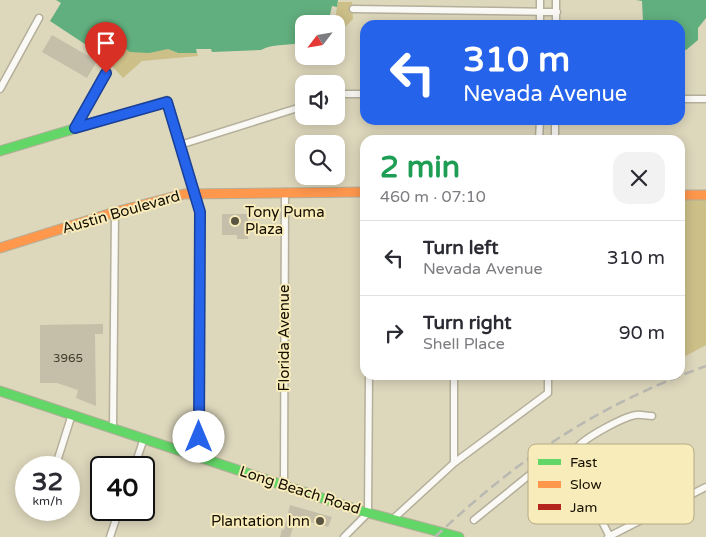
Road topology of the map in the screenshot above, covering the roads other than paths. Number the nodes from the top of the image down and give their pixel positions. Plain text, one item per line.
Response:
1 (540, 0) edge
2 (556, 0) edge
3 (353, 10) dead end
4 (557, 12) junction
5 (540, 13) junction
6 (39, 18) dead end
7 (540, 20) edge
8 (556, 20) edge
9 (106, 73) dead end
10 (0, 89) edge
11 (345, 94) edge
12 (360, 94) edge
13 (685, 99) edge
14 (706, 99) edge
15 (295, 109) edge
16 (75, 128) junction
17 (180, 145) junction
18 (0, 151) edge
19 (284, 192) junction
20 (360, 192) edge
21 (194, 193) junction
22 (685, 194) edge
23 (706, 195) edge
24 (115, 212) junction
25 (0, 248) edge
26 (369, 380) edge
27 (454, 380) edge
28 (548, 380) edge
29 (1, 393) edge
30 (72, 414) junction
31 (652, 416) dead end
32 (113, 428) junction
33 (144, 438) junction
34 (582, 444) edge
35 (59, 456) edge
36 (138, 456) edge
37 (199, 456) junction
38 (454, 464) junction
39 (528, 475) edge
40 (284, 485) junction
41 (706, 487) edge
42 (694, 493) edge
43 (368, 513) junction
44 (393, 519) junction
45 (474, 520) dead end
46 (115, 521) edge
47 (602, 524) edge
48 (634, 524) edge
49 (110, 537) edge
50 (344, 537) edge
51 (459, 537) edge
52 (609, 537) edge

1 - 5 street
2 - 4 street
3 - 5 street
4 - 5 street
4 - 8 street
5 - 7 street
6 - 10 street
9 - 16 street
11 - 12 street
13 - 14 street
15 - 17 street
16 - 17 main road
16 - 18 main road
17 - 21 main road
19 - 20 main road, Austin Boulevard
19 - 21 main road, Austin Boulevard
19 - 40 street, Florida Avenue
21 - 24 main road, Austin Boulevard
21 - 37 main road
22 - 23 main road
24 - 25 main road, Austin Boulevard
24 - 32 street
26 - 43 street
27 - 38 street
28 - 38 street
29 - 30 main road, Long Beach Road
30 - 32 main road, Long Beach Road
30 - 35 street
31 - 34 street
32 - 33 main road, Long Beach Road
33 - 36 street
33 - 37 main road, Long Beach Road
37 - 40 main road, Long Beach Road
38 - 44 street
39 - 45 street
40 - 43 main road, Long Beach Road
41 - 42 street
43 - 44 main road, Long Beach Road
43 - 50 street
44 - 51 main road, Long Beach Road
46 - 49 street
47 - 52 street
48 - 52 street

